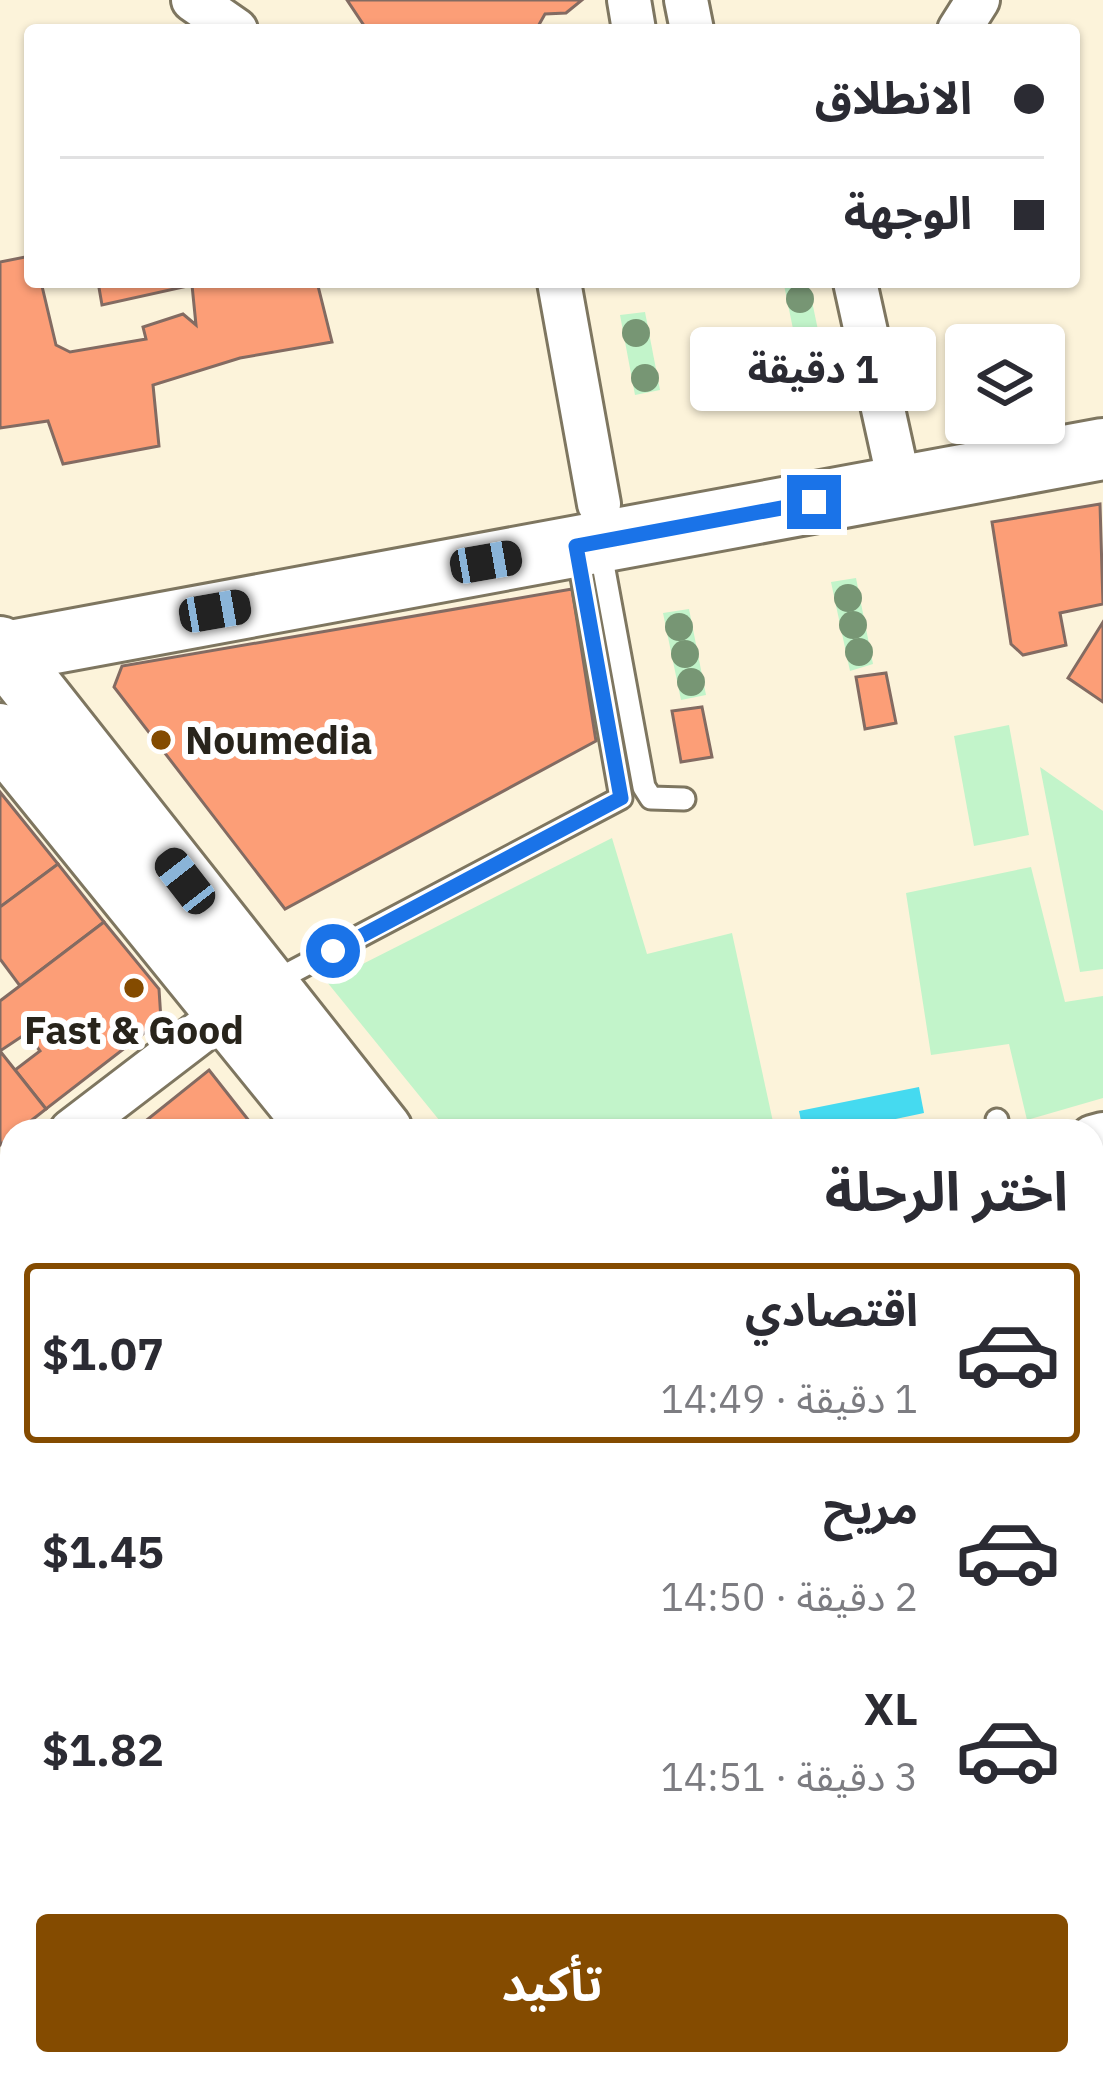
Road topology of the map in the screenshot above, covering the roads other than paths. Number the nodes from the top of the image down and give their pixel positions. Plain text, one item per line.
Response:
1 (193, 0) edge
2 (227, 24) edge
3 (560, 288) edge
4 (856, 288) edge
5 (1103, 410) edge
6 (1065, 417) edge
7 (970, 444) edge
8 (1103, 449) edge
9 (896, 468) junction
10 (591, 530) junction
11 (1, 642) edge
12 (0, 734) edge
13 (684, 799) dead end
14 (246, 998) junction
15 (87, 1119) edge
16 (315, 1119) edge
17 (370, 1119) edge

1 - 2 street
3 - 10 street
4 - 9 street
5 - 6 main road
7 - 9 main road
8 - 9 main road
9 - 10 main road
10 - 11 main road
10 - 13 lane
10 - 14 lane
11 - 14 main road
12 - 14 main road
14 - 15 street
14 - 16 main road
14 - 17 main road

